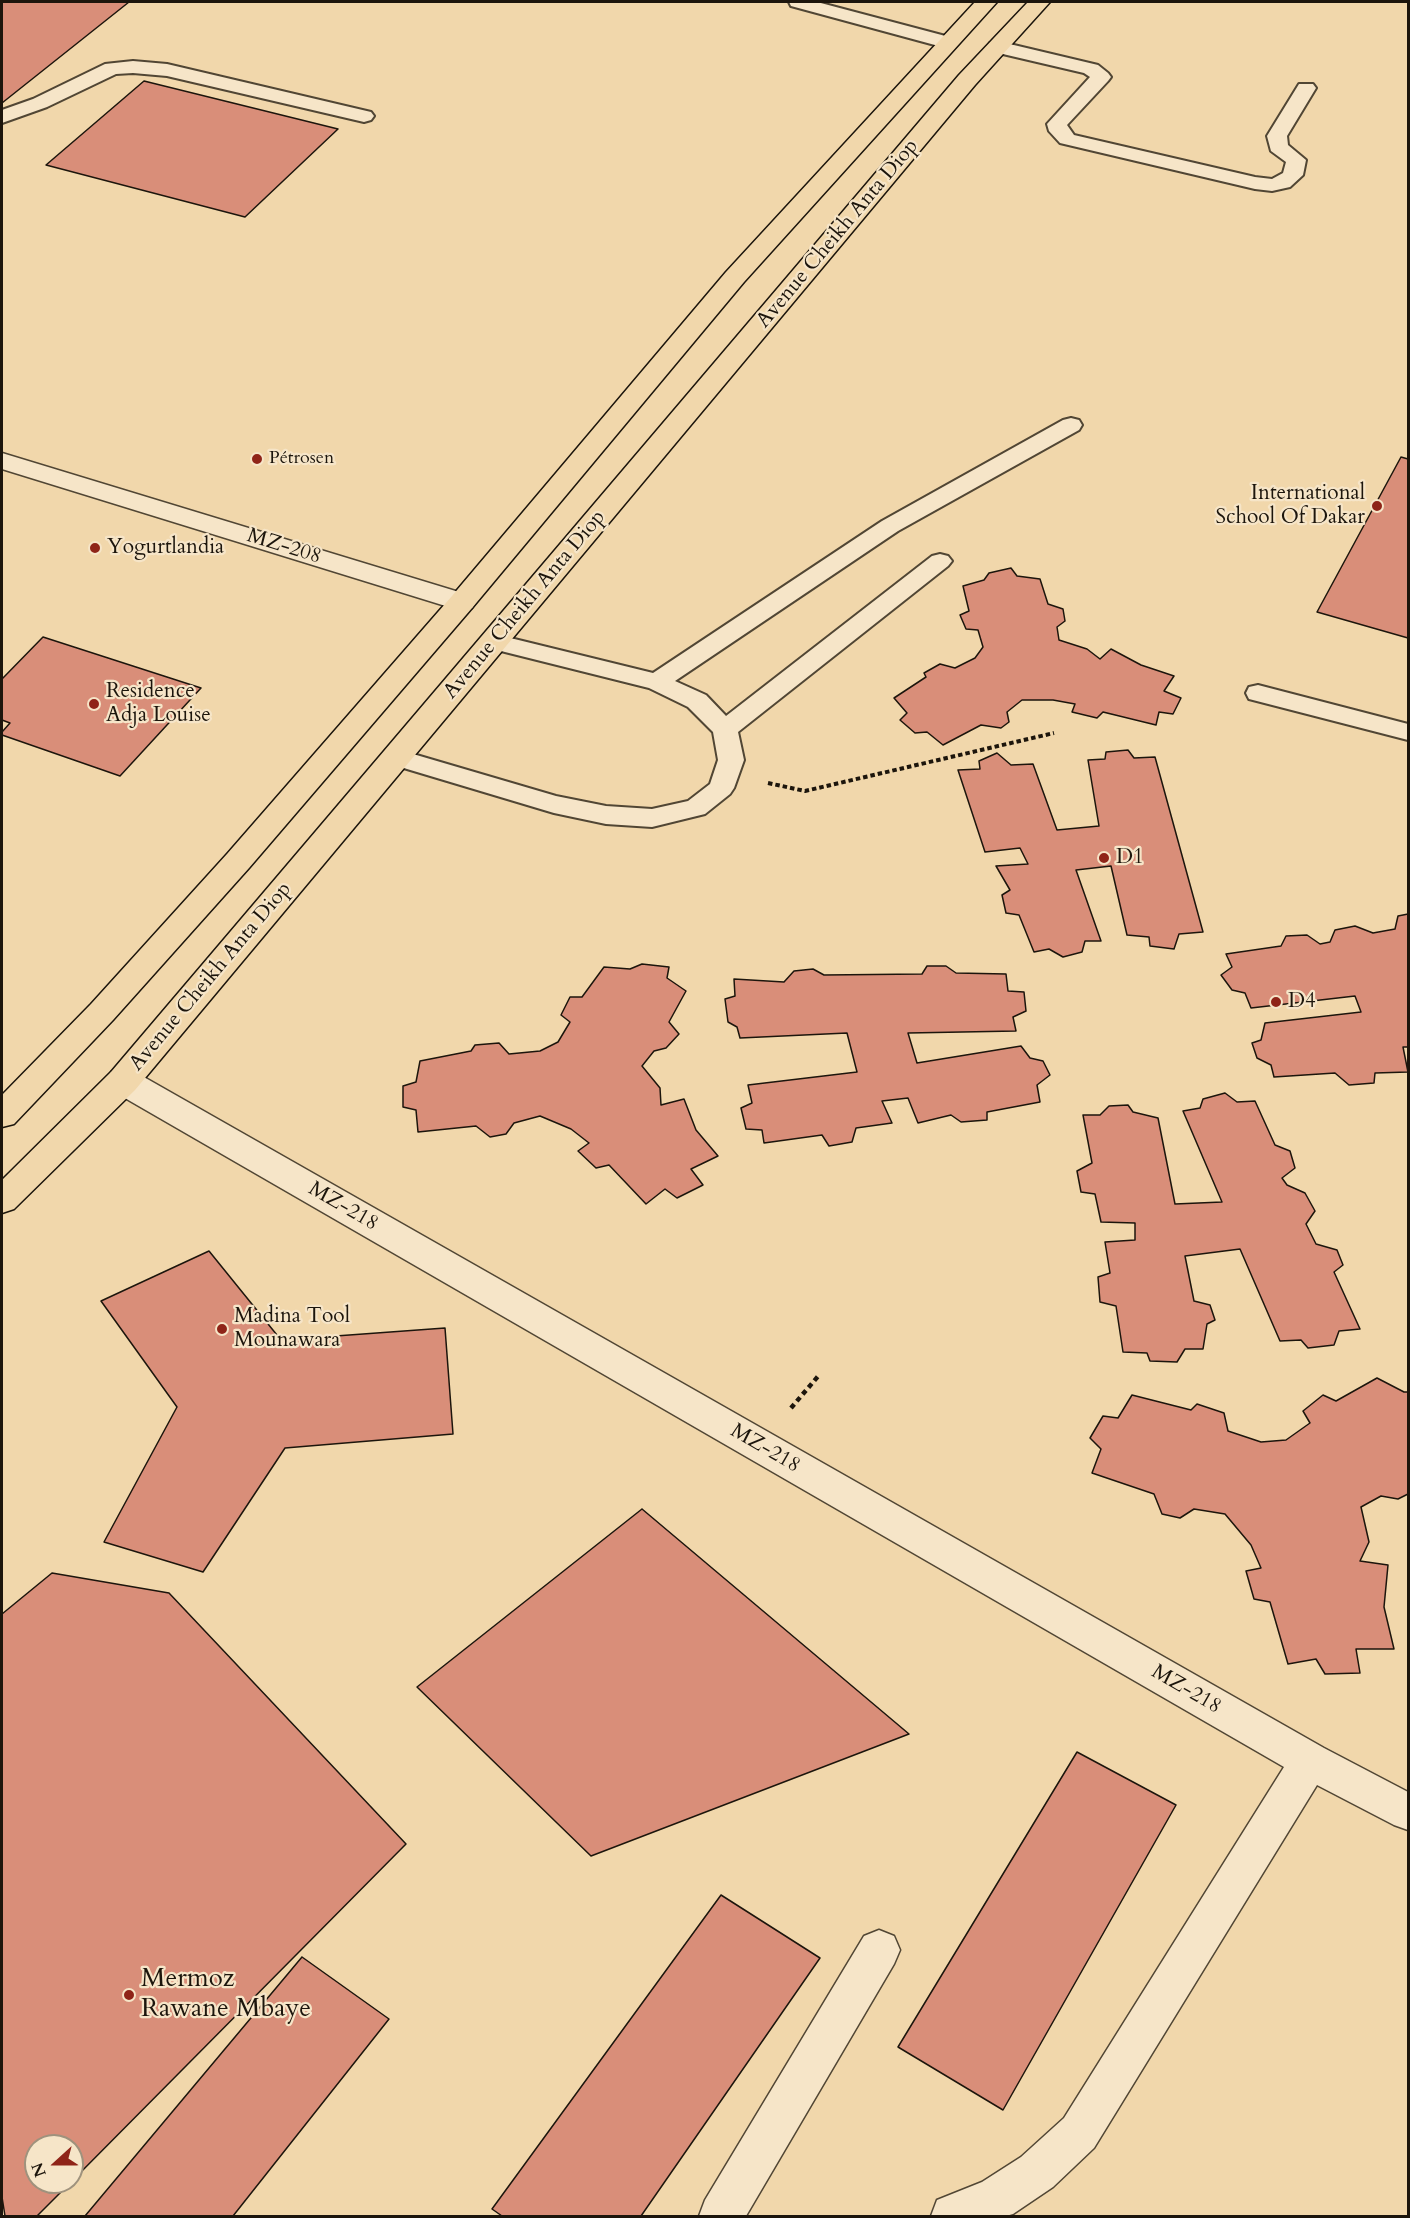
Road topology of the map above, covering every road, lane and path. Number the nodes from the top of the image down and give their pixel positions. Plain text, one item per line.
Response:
1 (798, 2) edge
2 (986, 2) edge
3 (1039, 2) edge
4 (946, 42) junction
5 (997, 48) junction
6 (1306, 88) dead end
7 (364, 116) dead end
8 (2, 117) edge
9 (1071, 425) dead end
10 (2, 461) edge
11 (940, 561) dead end
12 (462, 602) junction
13 (494, 642) junction
14 (657, 682) junction
15 (1258, 693) dead end
16 (724, 730) junction
17 (1408, 732) edge
18 (1054, 733) dead end
19 (396, 757) junction
20 (727, 774) junction
21 (123, 1081) junction
22 (2, 1115) edge
23 (2, 1200) edge
24 (1310, 1761) junction
25 (1408, 1812) edge
26 (879, 1950) dead end
27 (721, 2217) edge
28 (954, 2217) edge

1 - 4 lane
2 - 4 main road, Avenue Cheikh Anta Diop
3 - 5 main road, Avenue Cheikh Anta Diop
4 - 12 main road, Avenue Cheikh Anta Diop
5 - 6 lane
5 - 13 main road, Avenue Cheikh Anta Diop
7 - 8 lane
9 - 14 lane
10 - 12 street, MZ-208
11 - 16 lane
12 - 22 main road, Avenue Cheikh Anta Diop
13 - 14 lane
13 - 19 main road, Avenue Cheikh Anta Diop
14 - 16 lane
15 - 17 lane
16 - 20 lane
18 - 20 path
19 - 20 lane
19 - 21 main road, Avenue Cheikh Anta Diop
21 - 23 main road, Avenue Cheikh Anta Diop
21 - 24 street, MZ-218
24 - 25 street, MZ-218
24 - 28 street
26 - 27 street

